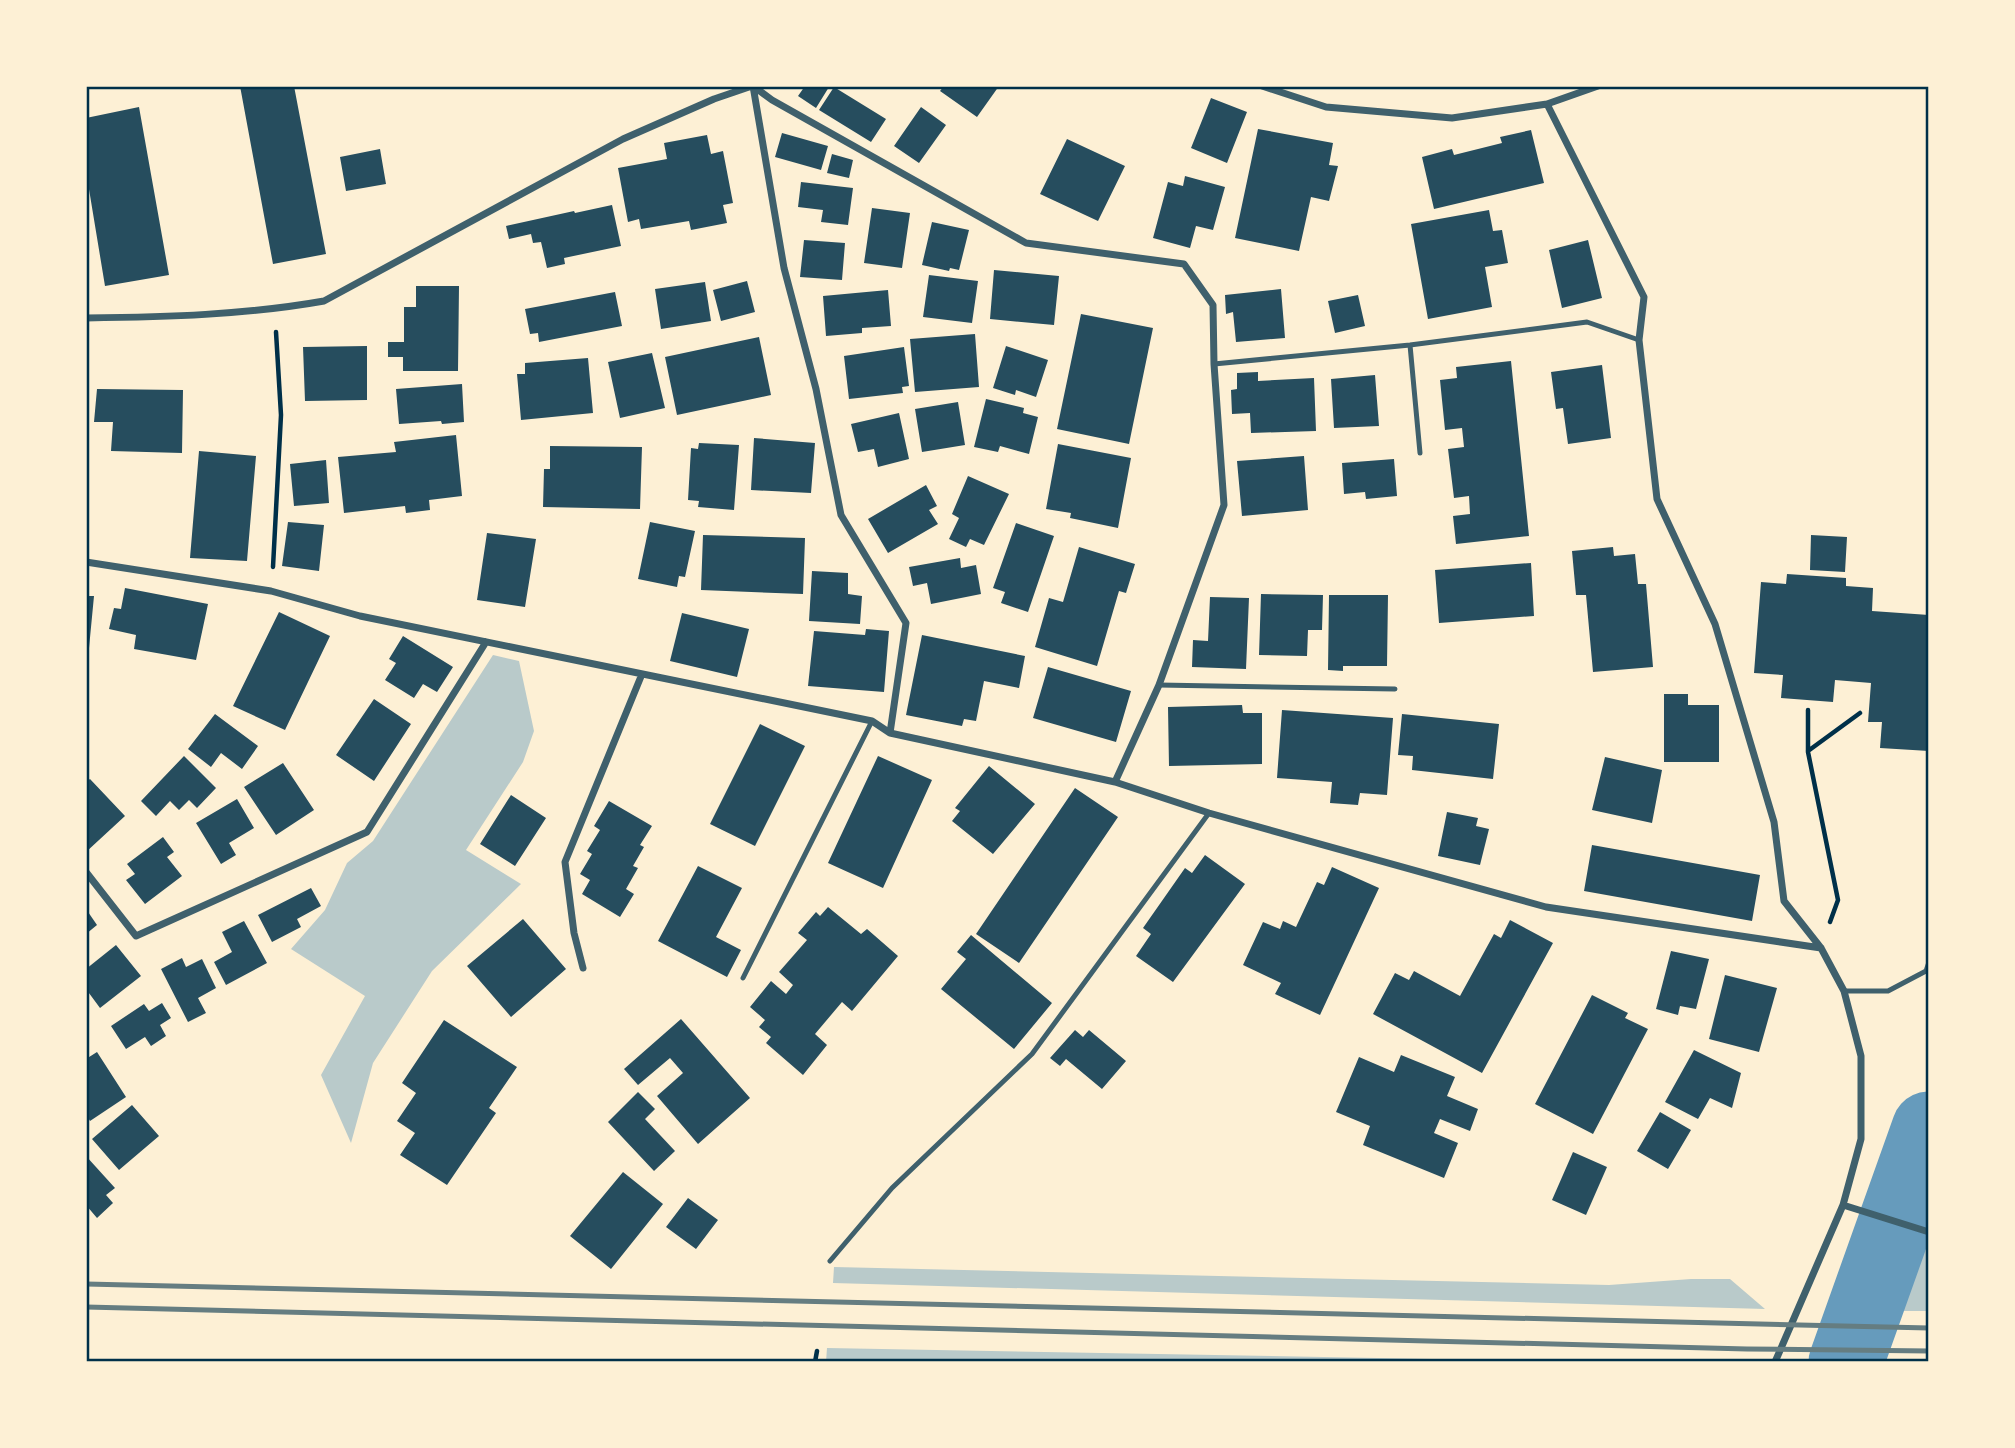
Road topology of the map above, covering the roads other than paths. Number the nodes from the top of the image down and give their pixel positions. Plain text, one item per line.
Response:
1 (753, 86) edge
2 (1262, 86) edge
3 (1598, 86) edge
4 (1547, 104) junction
5 (86, 318) edge
6 (1639, 340) junction
7 (1410, 345) junction
8 (1214, 363) junction
9 (1420, 453) dead end
10 (86, 562) edge
11 (486, 642) junction
12 (642, 674) junction
13 (1159, 685) junction
14 (1395, 689) dead end
15 (872, 721) junction
16 (890, 733) junction
17 (1115, 782) junction
18 (1209, 813) junction
19 (86, 872) edge
20 (1821, 948) junction
21 (1929, 962) edge
22 (583, 968) dead end
23 (743, 978) dead end
24 (1844, 991) junction
25 (1843, 1205) junction
26 (1929, 1232) edge
27 (830, 1261) dead end
28 (1775, 1362) edge

1 - 5 street
1 - 8 street
1 - 16 street
2 - 4 street
3 - 4 street
4 - 6 street
6 - 7 lane
6 - 20 street
7 - 8 lane
7 - 9 lane
8 - 13 street
10 - 11 street
11 - 12 street
11 - 19 street
12 - 15 street
12 - 22 street
13 - 14 lane
13 - 17 street
15 - 16 street
15 - 23 lane
16 - 17 street
17 - 18 street
18 - 20 street
18 - 27 lane
20 - 24 street
21 - 24 lane
24 - 25 street
25 - 26 street
25 - 28 street

